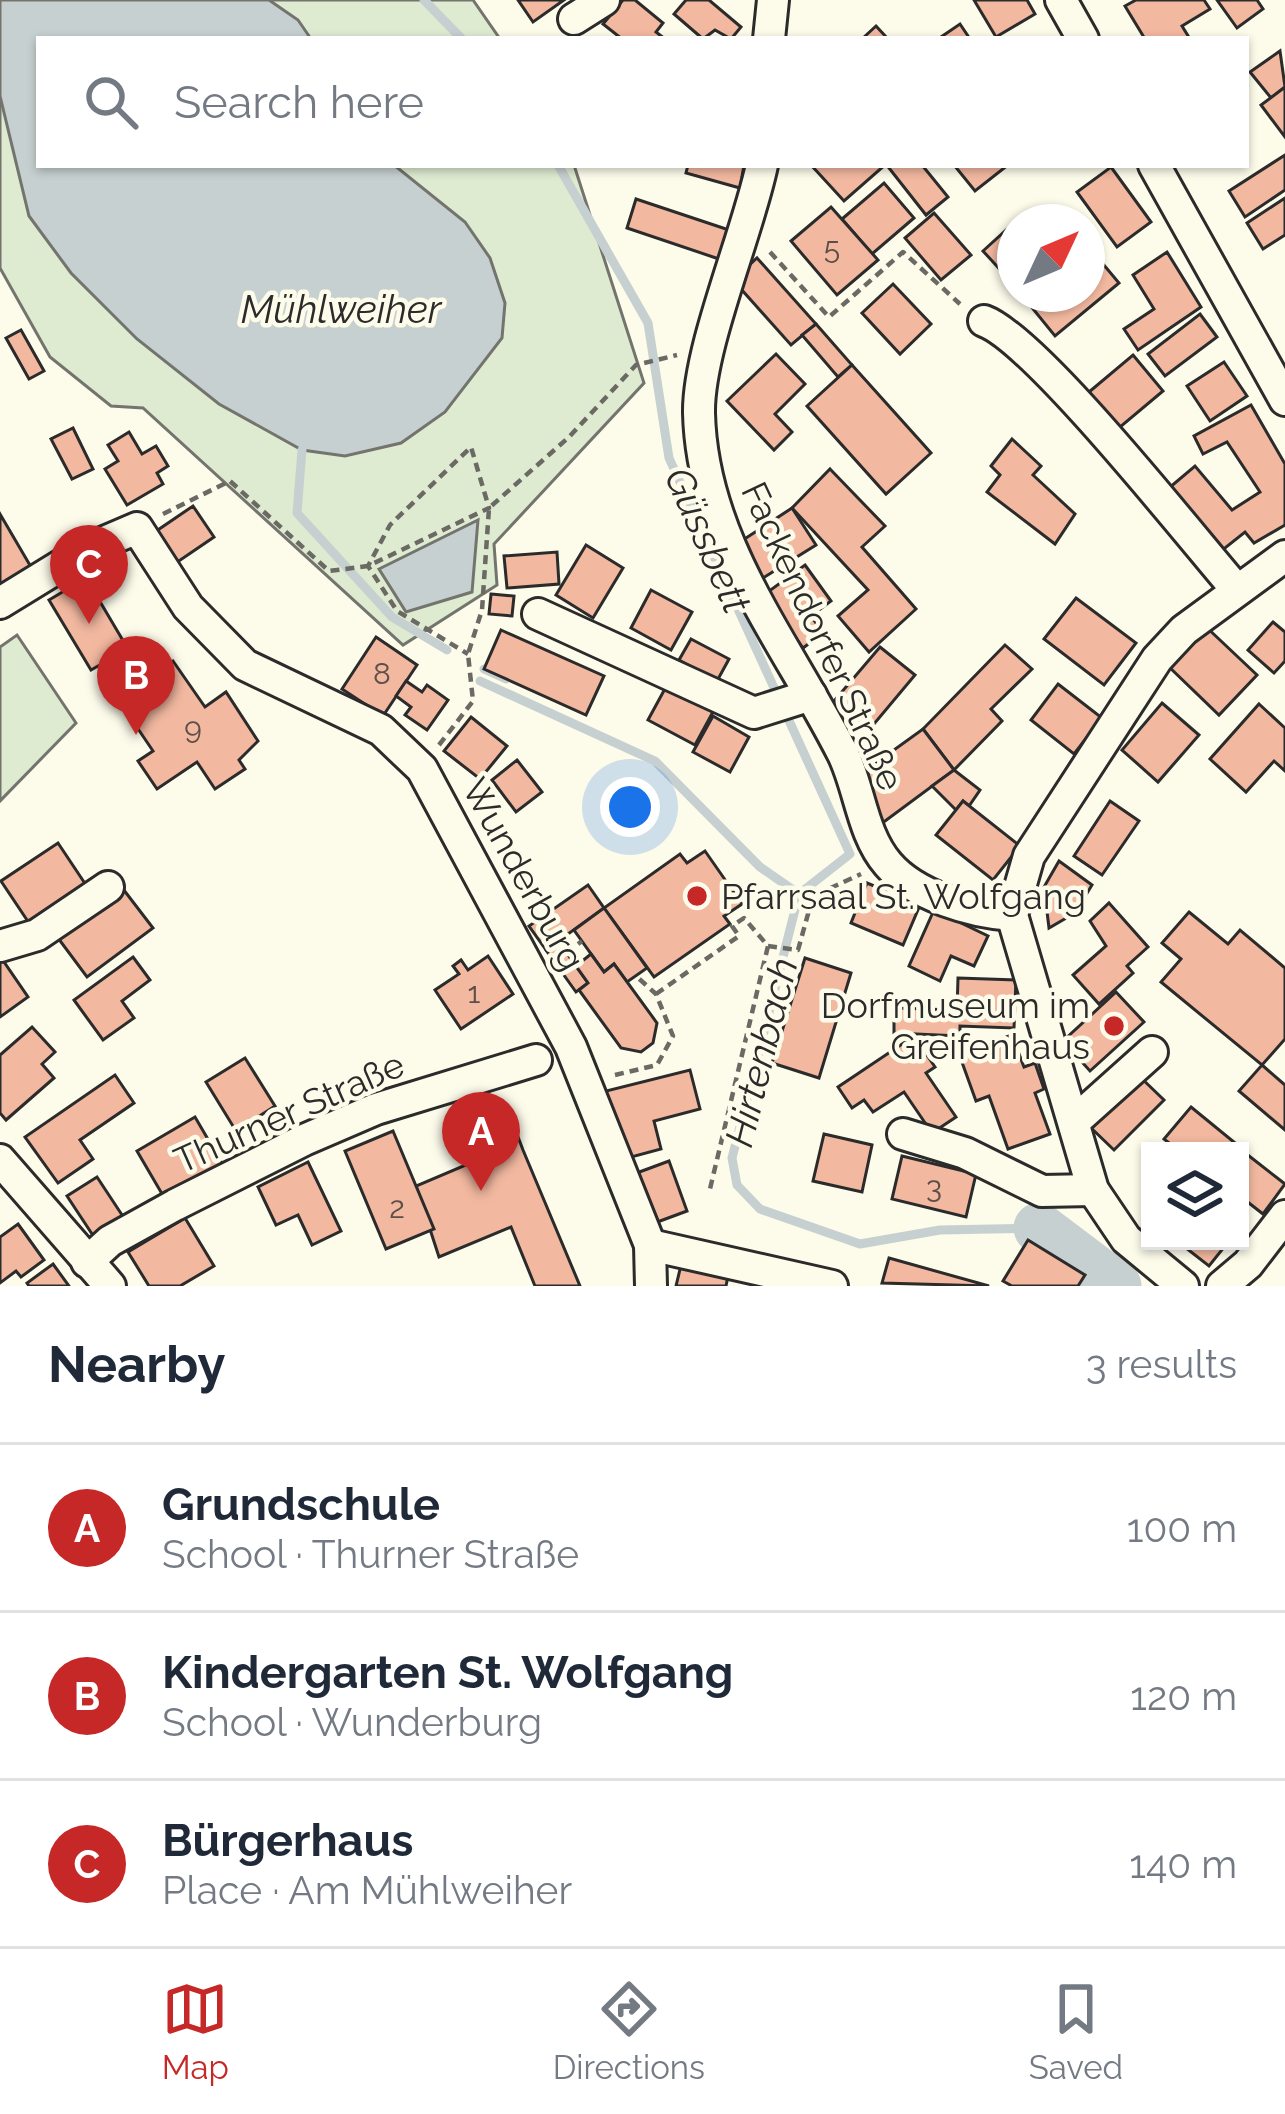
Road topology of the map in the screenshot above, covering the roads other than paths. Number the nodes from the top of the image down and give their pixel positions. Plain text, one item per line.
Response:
1 (604, 0) edge
2 (773, 0) edge
3 (1061, 0) edge
4 (574, 19) dead end
5 (769, 36) edge
6 (1074, 36) edge
7 (761, 168) edge
8 (1156, 168) edge
9 (984, 321) road end
10 (1285, 400) edge
11 (1285, 556) edge
12 (1237, 590) junction
13 (0, 603) edge
14 (538, 614) dead end
15 (811, 695) junction
16 (108, 887) dead end
17 (1012, 915) junction
18 (0, 946) edge
19 (1152, 1052) dead end
20 (536, 1060) dead end
21 (1075, 1121) junction
22 (904, 1134) dead end
23 (0, 1160) edge
24 (1093, 1190) junction
25 (1285, 1216) edge
26 (650, 1245) junction
27 (87, 1262) junction
28 (110, 1286) edge
29 (651, 1286) edge
30 (832, 1286) edge
31 (1183, 1286) edge
32 (1222, 1286) edge

1 - 4 street
2 - 5 street
3 - 6 street
7 - 15 street, Fackendorfer Straße
8 - 10 street
9 - 12 street
11 - 12 street
12 - 17 street
13 - 26 street, Wunderburg
14 - 15 street
15 - 17 street, Fackendorfer Straße
16 - 18 street
17 - 21 street
19 - 21 street
20 - 27 street, Thurner Straße
21 - 24 street
22 - 24 street
23 - 27 street
24 - 31 street
25 - 32 street
26 - 29 street, Wunderburg
26 - 30 street
27 - 28 street

